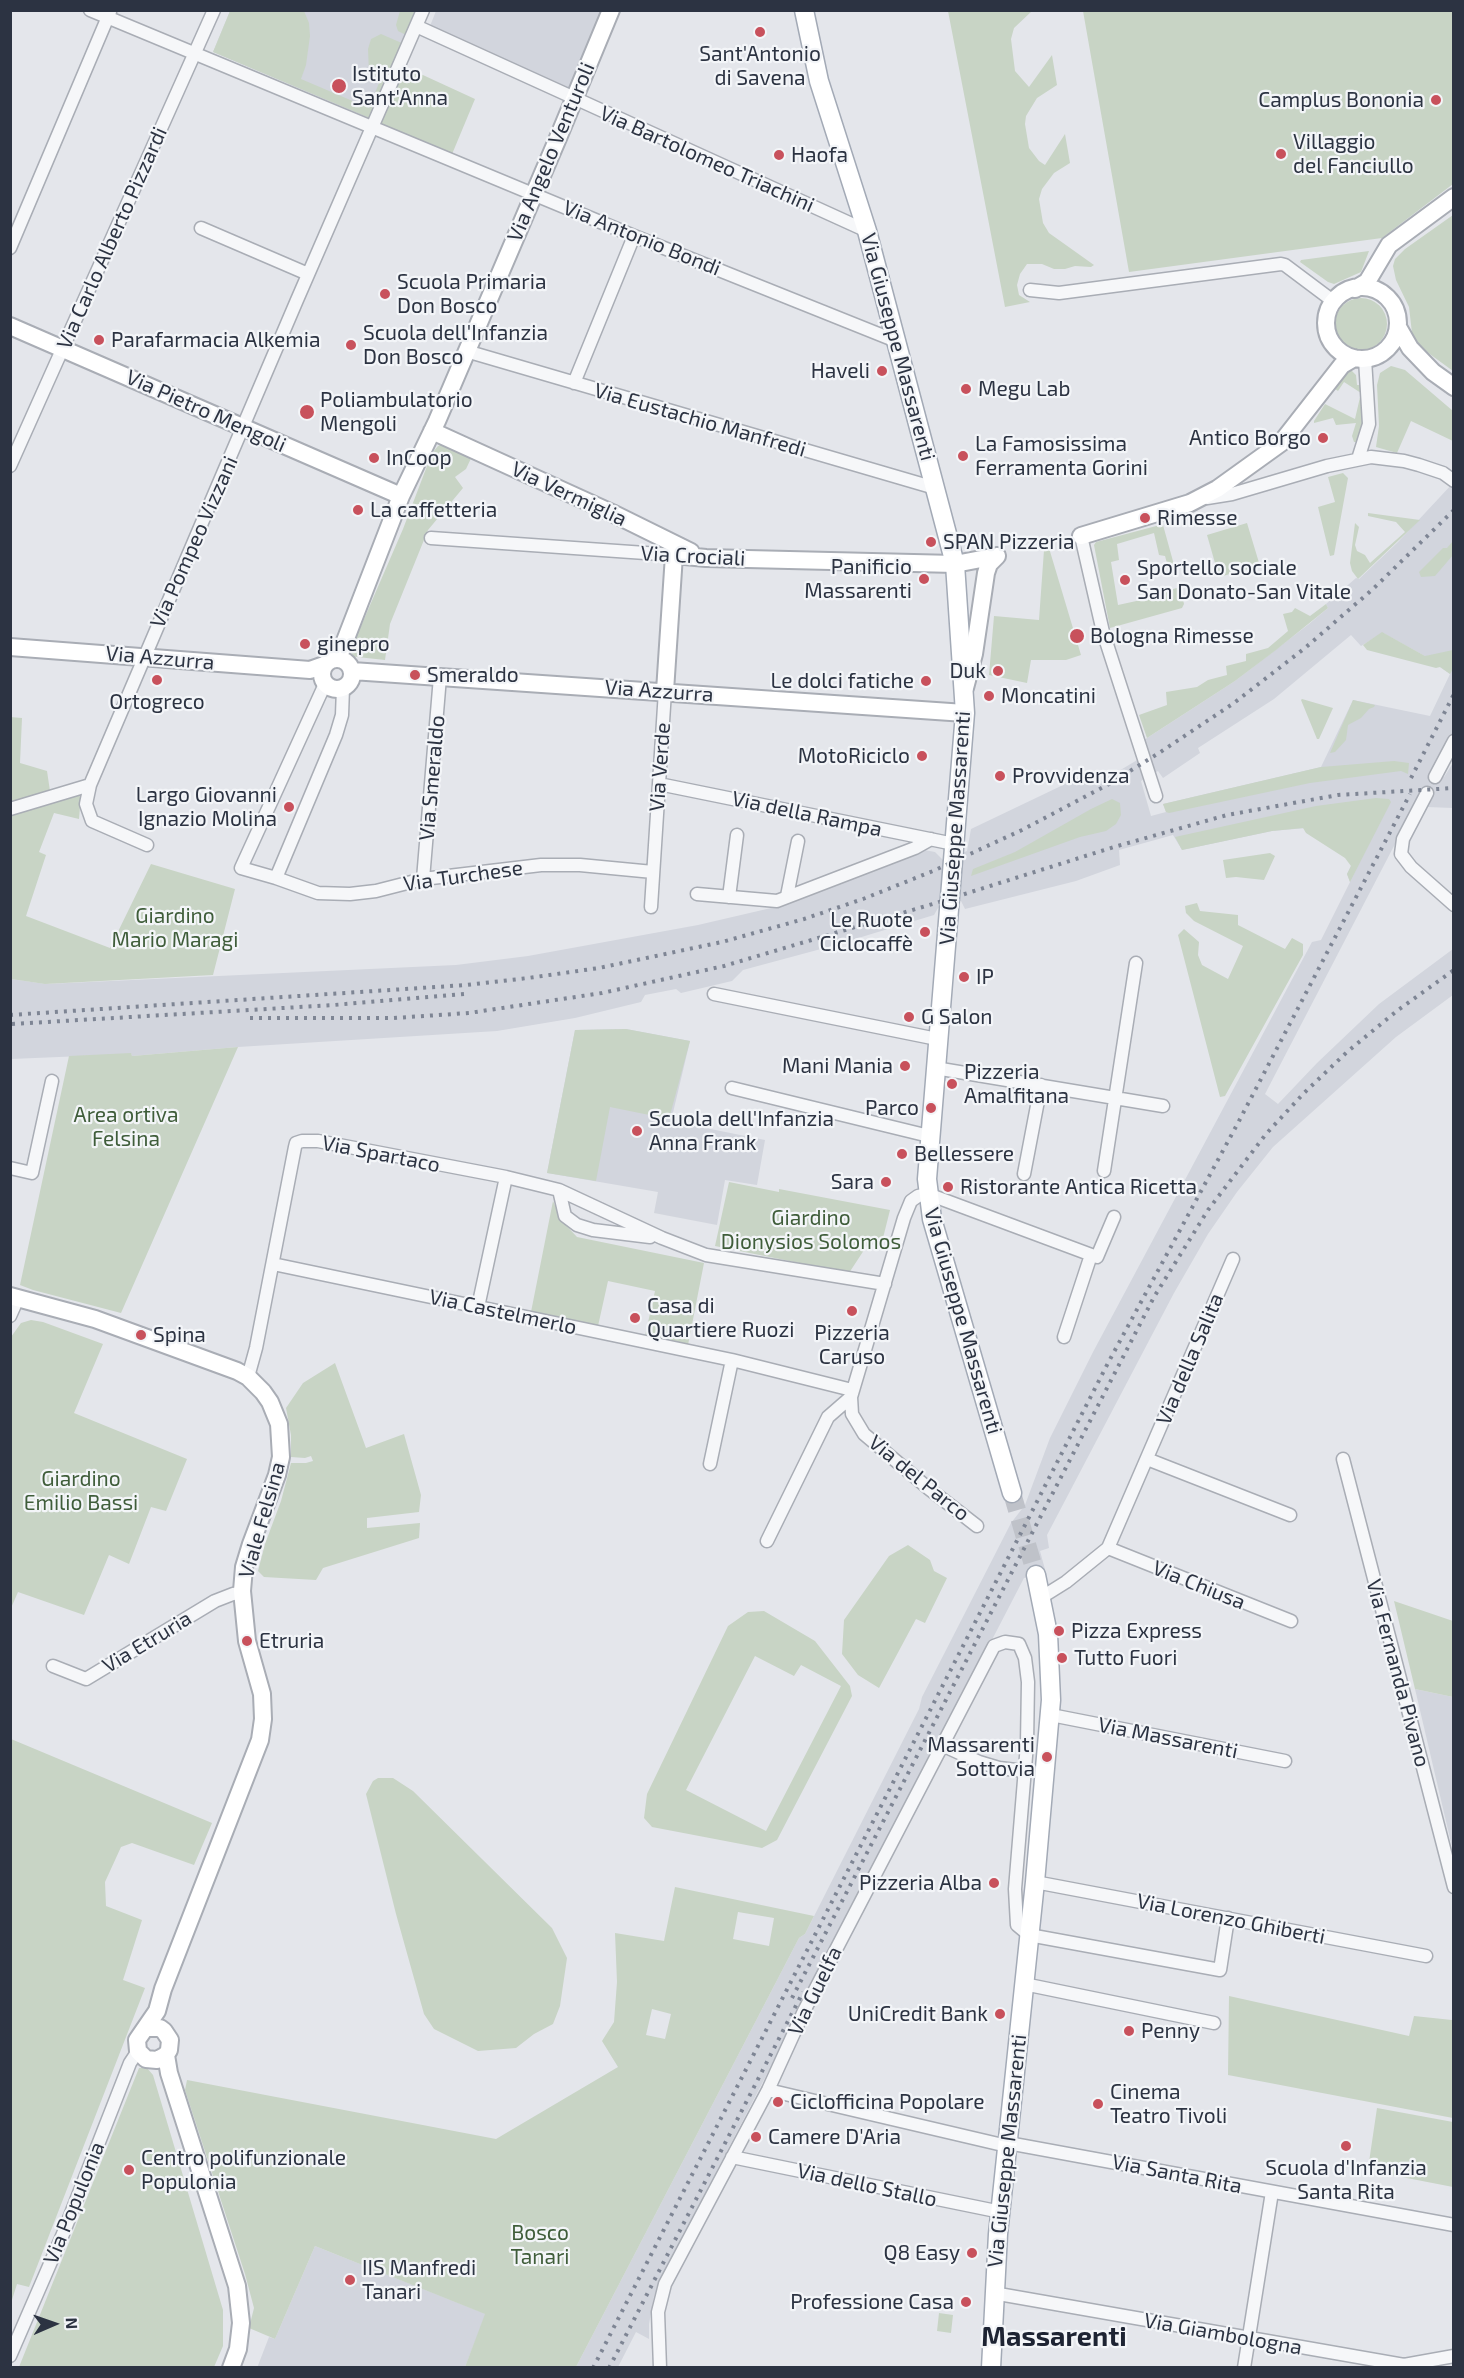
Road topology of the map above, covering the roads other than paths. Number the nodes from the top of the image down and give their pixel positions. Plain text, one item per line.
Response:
1 (90, 10) edge
2 (214, 10) edge
3 (423, 10) edge
4 (611, 10) edge
5 (804, 10) edge
6 (109, 14) edge
7 (416, 26) junction
8 (194, 54) junction
9 (575, 99) junction
10 (371, 127) junction
11 (534, 193) junction
12 (1454, 197) edge
13 (201, 228) dead end
14 (867, 231) junction
15 (634, 236) junction
16 (10, 248) edge
17 (1380, 260) junction
18 (308, 273) junction
19 (1356, 289) junction
20 (1030, 290) dead end
21 (1386, 297) junction
22 (1333, 301) junction
23 (10, 326) edge
24 (1398, 327) junction
25 (896, 341) junction
26 (1334, 345) junction
27 (63, 348) junction
28 (466, 351) junction
29 (1383, 353) junction
30 (1359, 359) junction
31 (1433, 372) junction
32 (574, 383) junction
33 (1454, 387) edge
34 (1322, 389) junction
35 (243, 427) junction
36 (432, 432) junction
37 (1358, 459) junction
38 (1256, 463) junction
39 (10, 466) edge
40 (1454, 481) edge
41 (1266, 484) junction
42 (935, 488) junction
43 (401, 496) junction
44 (1200, 499) junction
45 (1081, 536) joint
46 (431, 538) dead end
47 (674, 555) junction
48 (997, 556) joint
49 (706, 558) junction
50 (955, 564) junction
51 (10, 647) edge
52 (143, 656) junction
53 (352, 671) junction
54 (324, 672) junction
55 (440, 677) junction
56 (344, 688) junction
57 (964, 689) junction
58 (665, 691) junction
59 (965, 713) junction
60 (1454, 741) edge
61 (1435, 777) dead end
62 (659, 784) junction
63 (90, 785) junction
64 (1427, 793) dead end
65 (1156, 796) dead end
66 (10, 809) edge
67 (737, 836) dead end
68 (931, 839) junction
69 (798, 840) dead end
70 (954, 844) junction
71 (147, 846) dead end
72 (653, 872) junction
73 (276, 878) junction
74 (423, 879) junction
75 (697, 894) dead end
76 (787, 896) junction
77 (729, 897) junction
78 (1454, 905) edge
79 (651, 907) dead end
80 (1136, 963) dead end
81 (714, 994) dead end
82 (938, 1039) junction
83 (936, 1068) junction
84 (52, 1081) dead end
85 (1041, 1085) junction
86 (732, 1088) dead end
87 (1115, 1098) junction
88 (1162, 1106) dead end
89 (929, 1136) junction
90 (10, 1168) edge
91 (1104, 1171) dead end
92 (1024, 1174) dead end
93 (506, 1177) junction
94 (559, 1191) junction
95 (928, 1194) junction
96 (1114, 1217) dead end
97 (662, 1238) junction
98 (1092, 1255) junction
99 (1233, 1259) dead end
100 (273, 1264) junction
101 (885, 1284) junction
102 (13, 1297) edge
103 (478, 1307) junction
104 (10, 1316) edge
105 (1064, 1337) dead end
106 (732, 1360) junction
107 (248, 1377) junction
108 (851, 1393) junction
109 (1147, 1459) junction
110 (1343, 1459) dead end
111 (710, 1464) dead end
112 (1012, 1493) tunnel mouth
113 (1290, 1515) dead end
114 (977, 1526) dead end
115 (768, 1540) dead end
116 (1108, 1548) junction
117 (1036, 1575) tunnel mouth
118 (242, 1593) junction
119 (1042, 1597) junction
120 (1291, 1621) dead end
121 (53, 1666) dead end
122 (1050, 1715) junction
123 (942, 1745) junction
124 (1285, 1761) dead end
125 (1025, 1771) junction
126 (1035, 1882) junction
127 (1454, 1887) edge
128 (1228, 1918) junction
129 (1029, 1935) junction
130 (1426, 1956) dead end
131 (1024, 1984) junction
132 (155, 2022) junction
133 (1214, 2023) dead end
134 (138, 2051) junction
135 (164, 2062) junction
136 (768, 2090) junction
137 (1007, 2144) junction
138 (732, 2157) junction
139 (1272, 2192) junction
140 (1001, 2212) junction
141 (1454, 2225) edge
142 (993, 2293) junction
143 (1249, 2338) junction
144 (10, 2356) edge
145 (1454, 2356) edge
146 (1405, 2366) edge
147 (231, 2367) edge
148 (660, 2367) edge
149 (990, 2367) edge
150 (1244, 2367) edge

1 - 6 street, Via Antonio Bondi
2 - 8 street, Via Carlo Alberto Pizzardi
3 - 7 street, Via Pompeo Vizzani
4 - 9 street, Via Angelo Venturoli
5 - 14 main road, Via Giuseppe Massarenti
6 - 8 street, Via Antonio Bondi
6 - 16 street
7 - 9 street, Via Bartolomeo Triachini
7 - 10 street, Via Pompeo Vizzani
8 - 10 street, Via Antonio Bondi
8 - 27 street, Via Carlo Alberto Pizzardi
9 - 11 street, Via Angelo Venturoli
9 - 14 street, Via Bartolomeo Triachini
10 - 11 street, Via Antonio Bondi
10 - 18 street, Via Pompeo Vizzani
11 - 15 street, Via Antonio Bondi
11 - 28 street, Via Angelo Venturoli
12 - 17 street
13 - 18 street
14 - 25 main road, Via Giuseppe Massarenti
15 - 25 street, Via Antonio Bondi
15 - 32 street
17 - 19 street
17 - 21 street
18 - 35 street, Via Pompeo Vizzani
19 - 21 street
19 - 22 street
20 - 22 street
21 - 24 street
22 - 26 street
23 - 27 street, Via Pietro Mengoli
24 - 29 street
24 - 31 street
25 - 42 main road, Via Giuseppe Massarenti
26 - 30 street
26 - 34 street
27 - 35 street, Via Pietro Mengoli
27 - 39 street, Via Carlo Alberto Pizzardi
28 - 32 street, Via Eustachio Manfredi
28 - 36 street, Via Angelo Venturoli
29 - 30 street
29 - 31 street
30 - 34 street
30 - 37 street
31 - 33 street
32 - 42 street, Via Eustachio Manfredi
34 - 38 street
35 - 43 street, Via Pietro Mengoli
35 - 52 street, Via Pompeo Vizzani
36 - 43 street, Via Angelo Venturoli
36 - 49 street, Via Vermiglia
37 - 40 street
37 - 41 street
38 - 41 street
38 - 44 street
41 - 44 street
42 - 50 main road, Via Giuseppe Massarenti
43 - 54 street, Via Angelo Venturoli
44 - 45 street
45 - 65 street
46 - 47 street, Via Crociali
47 - 49 street, Via Crociali
47 - 58 street, Via Verde
48 - 50 street, Via Crociali
48 - 57 street, Via Giuseppe Massarenti
49 - 50 street, Via Crociali
50 - 57 main road, Via Giuseppe Massarenti
51 - 52 street, Via Azzurra
52 - 54 street, Via Azzurra
52 - 63 street, Via Pompeo Vizzani
53 - 54 street
53 - 55 street, Via Azzurra
53 - 56 street
54 - 56 street, Via Azzurra
54 - 73 street
55 - 58 street, Via Azzurra
55 - 74 street, Via Smeraldo
56 - 73 street
57 - 59 main road, Via Giuseppe Massarenti
58 - 59 street, Via Azzurra
58 - 62 street, Via Verde
59 - 70 main road, Via Giuseppe Massarenti
60 - 61 street
62 - 68 street, Via della Rampa
62 - 72 street, Via Verde
63 - 66 street
63 - 71 street, Via Pompeo Vizzani
64 - 78 street
67 - 77 street
68 - 70 street, Via della Rampa
68 - 76 street
69 - 76 street
70 - 82 main road, Via Giuseppe Massarenti
72 - 74 street, Via Turchese
72 - 79 street, Via Verde
73 - 74 street, Via Turchese
75 - 77 street
76 - 77 street
80 - 87 street
81 - 82 street
82 - 83 main road, Via Giuseppe Massarenti
83 - 85 street
83 - 89 main road, Via Giuseppe Massarenti
84 - 90 street
85 - 87 street
85 - 92 street
86 - 89 street
87 - 88 street
87 - 91 street
89 - 95 main road, Via Giuseppe Massarenti
93 - 94 street, Via Spartaco
93 - 100 street, Via Spartaco
93 - 103 street
94 - 97 street, Via Spartaco
94 - 97 street, Via Spartaco
95 - 98 street
95 - 101 street
95 - 112 main road, Via Giuseppe Massarenti
96 - 98 street
97 - 101 street, Via Spartaco
98 - 105 street
99 - 109 street, Via della Salita
100 - 103 street, Via Castelmerlo
100 - 107 street, Via Spartaco
101 - 108 street
102 - 104 street
102 - 107 street, Viale Felsina
103 - 106 street, Via Castelmerlo
106 - 108 street, Via Castelmerlo
106 - 111 street
107 - 118 street, Viale Felsina
108 - 114 street, Via del Parco
108 - 115 street
109 - 113 street
109 - 116 street, Via della Salita
110 - 127 street, Via Fernanda Pivano
116 - 119 street, Via della Salita
116 - 120 street, Via Chiusa
117 - 119 main road, Via Giuseppe Massarenti
118 - 121 street, Via Etruria
118 - 132 street, Viale Felsina
119 - 122 main road, Via Giuseppe Massarenti
122 - 124 street, Via Massarenti
122 - 126 main road, Via Giuseppe Massarenti
123 - 125 street
123 - 125 street, Via Guelfa
123 - 136 street, Via Guelfa
125 - 129 street
126 - 128 street, Via Lorenzo Ghiberti
126 - 129 main road, Via Giuseppe Massarenti
128 - 129 street
128 - 130 street, Via Lorenzo Ghiberti
129 - 131 main road, Via Giuseppe Massarenti
131 - 133 street
131 - 137 main road, Via Giuseppe Massarenti
132 - 134 street, Viale Felsina
132 - 135 street
134 - 135 street
134 - 144 street, Via Populonia
135 - 147 street
136 - 137 street, Via Santa Rita
136 - 138 street, Via Guelfa
137 - 139 street, Via Santa Rita
137 - 140 main road, Via Giuseppe Massarenti
138 - 140 street, Via dello Stallo
138 - 148 street, Via Guelfa
139 - 141 street, Via Santa Rita
139 - 143 street
140 - 142 main road, Via Giuseppe Massarenti
142 - 143 street, Via Giambologna
142 - 149 main road, Via Giuseppe Massarenti
143 - 146 street, Via Giambologna
143 - 150 street
145 - 146 street, Via Giambologna

